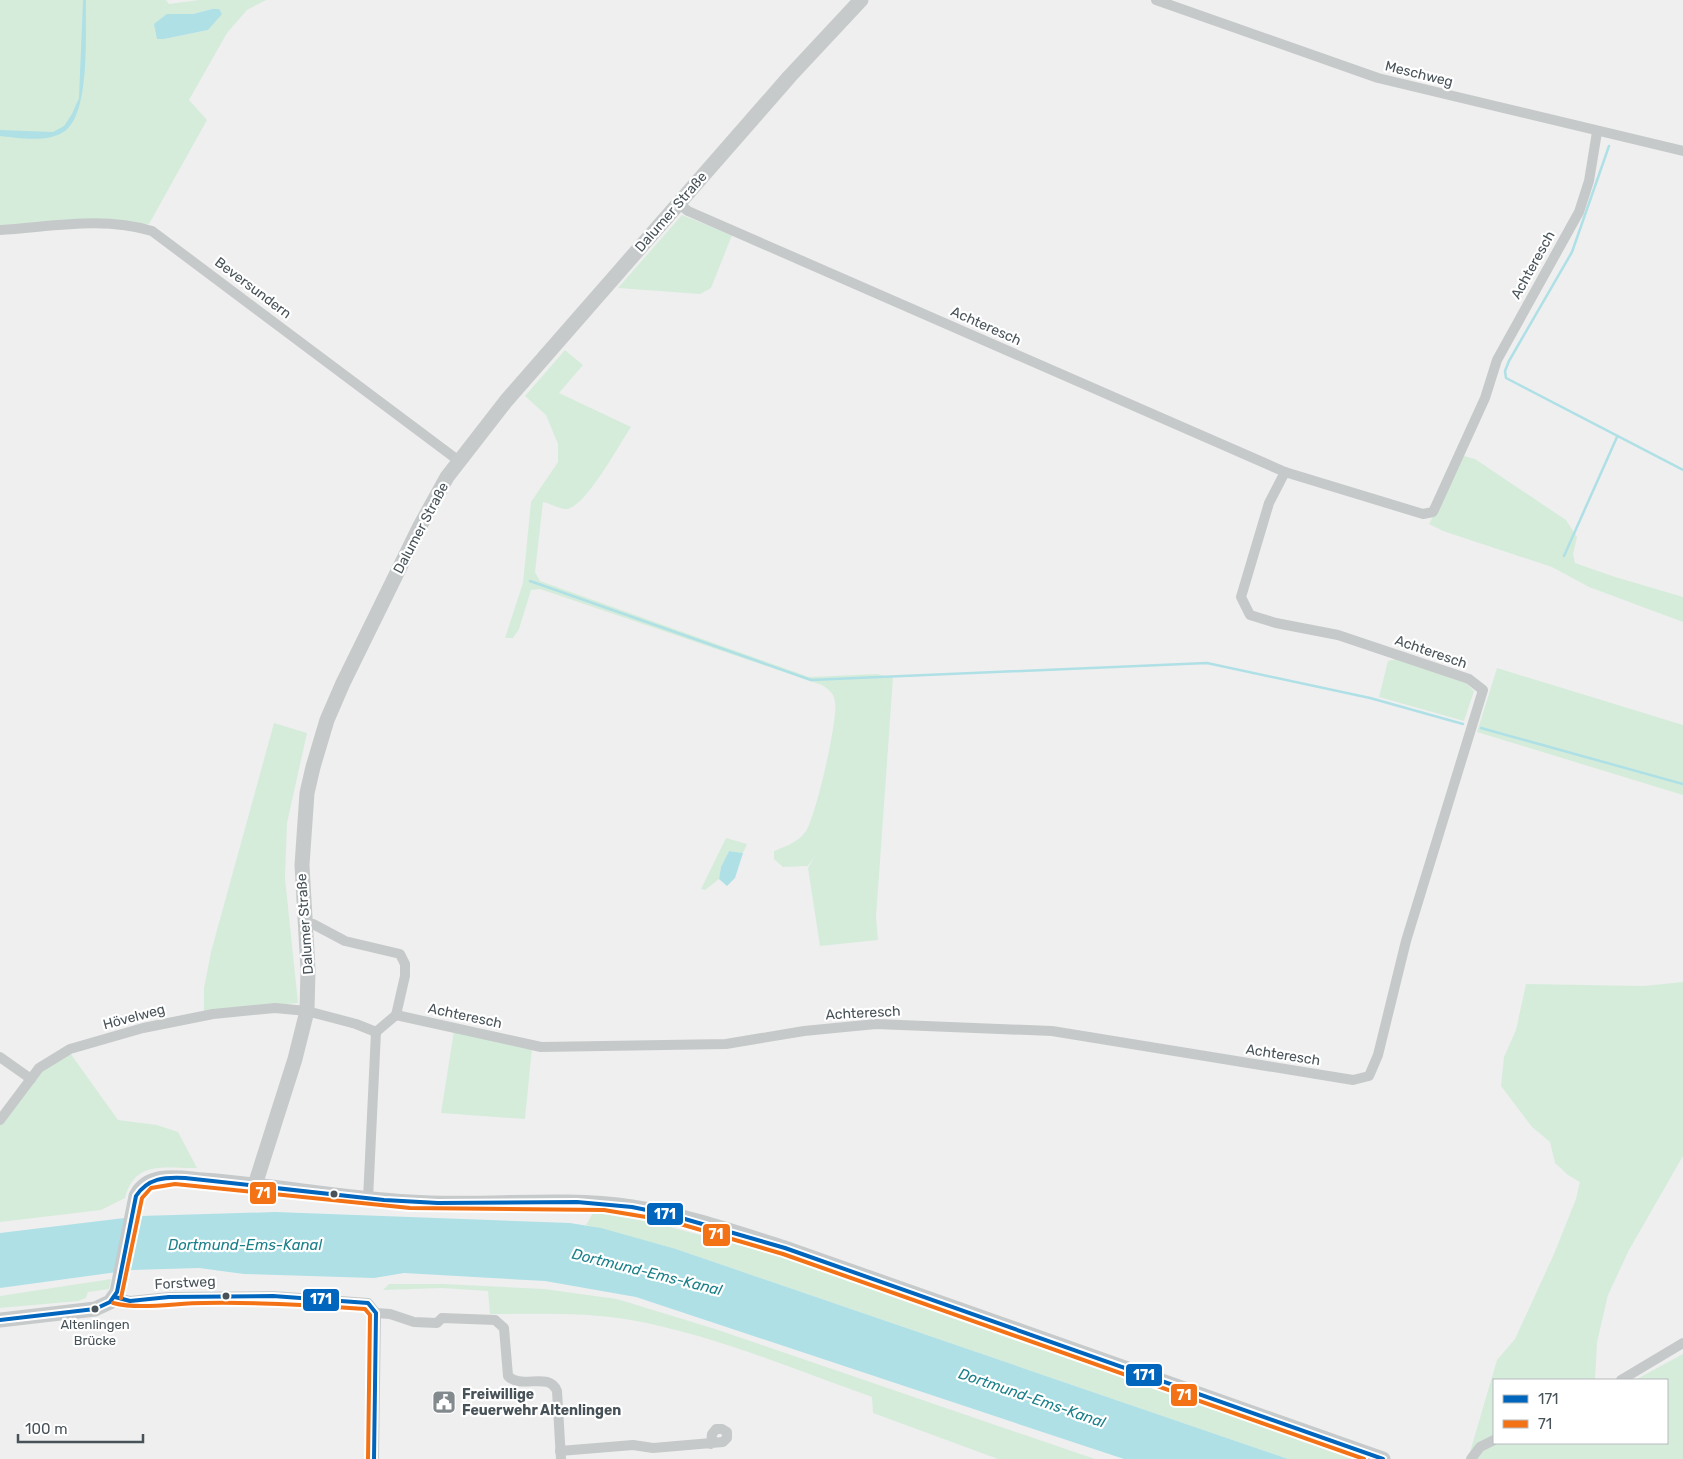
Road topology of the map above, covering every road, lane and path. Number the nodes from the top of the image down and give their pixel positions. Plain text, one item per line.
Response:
1 (861, 0) edge
2 (1156, 0) edge
3 (1598, 132) junction
4 (1683, 150) edge
5 (678, 203) junction
6 (0, 230) edge
7 (459, 461) junction
8 (1285, 472) junction
9 (305, 923) junction
10 (307, 1011) junction
11 (396, 1015) junction
12 (376, 1032) junction
13 (0, 1057) edge
14 (31, 1078) junction
15 (0, 1120) edge
16 (255, 1185) junction
17 (368, 1199) junction
18 (117, 1291) junction
19 (376, 1314) junction
20 (0, 1320) edge
21 (1683, 1342) edge
22 (1623, 1379) edge
23 (1493, 1440) edge
24 (711, 1444) dead end
25 (560, 1455) edge
26 (374, 1459) edge
27 (1382, 1459) edge
28 (1471, 1459) edge

1 - 5 main road, Dalumer Straße
2 - 3 street, Meschweg
3 - 4 street, Meschweg
3 - 8 street, Achteresch
5 - 7 main road, Dalumer Straße
5 - 8 street, Achteresch
6 - 7 street, Beversundern
7 - 9 main road, Dalumer Straße
8 - 11 street, Achteresch
9 - 10 main road, Dalumer Straße
9 - 11 street
10 - 12 street, Hövelweg
10 - 14 street, Hövelweg
10 - 16 main road, Dalumer Straße
11 - 12 street
12 - 17 street
13 - 14 street
14 - 15 street, Hövelweg
16 - 17 main road
16 - 18 main road
17 - 27 main road
18 - 19 street, Forstweg
18 - 20 main road
19 - 25 street
19 - 26 street
21 - 22 street
23 - 28 street
24 - 25 street

